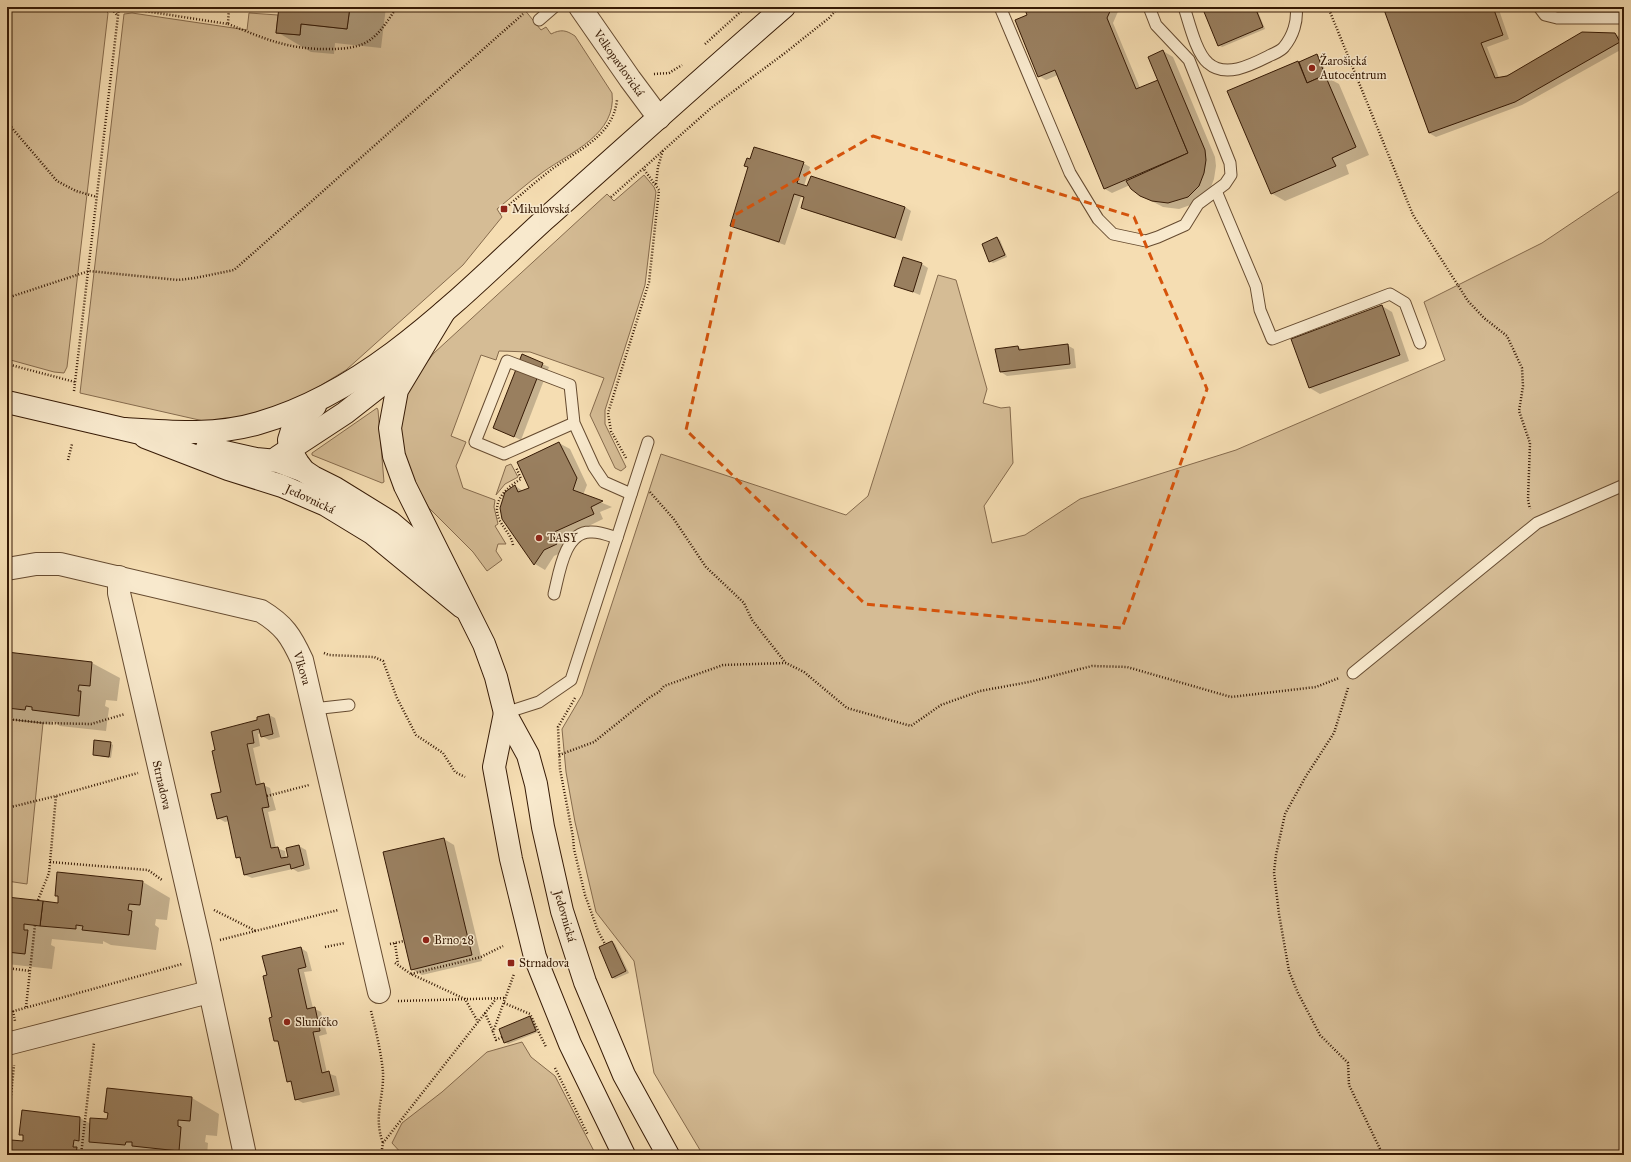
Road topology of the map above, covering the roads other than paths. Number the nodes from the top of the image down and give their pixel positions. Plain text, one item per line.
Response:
1 (554, 7) edge
2 (580, 7) edge
3 (784, 7) edge
4 (1000, 7) edge
5 (1149, 7) edge
6 (1184, 7) edge
7 (1296, 7) edge
8 (1539, 7) edge
9 (1624, 18) edge
10 (539, 20) dead end
11 (1201, 55) junction
12 (1189, 60) junction
13 (659, 118) junction
14 (1216, 191) junction
15 (444, 312) junction
16 (1420, 343) dead end
17 (327, 396) junction
18 (7, 402) edge
19 (574, 423) junction
20 (126, 429) junction
21 (648, 442) dead end
22 (290, 450) junction
23 (265, 460) junction
24 (304, 471) junction
25 (1624, 485) edge
26 (631, 494) junction
27 (617, 538) junction
28 (7, 569) edge
29 (119, 577) junction
30 (554, 594) dead end
31 (469, 613) junction
32 (1352, 673) road end
33 (349, 705) dead end
34 (313, 709) junction
35 (505, 713) junction
36 (209, 992) junction
37 (381, 1000) road end
38 (11, 1051) edge
39 (246, 1155) edge
40 (624, 1155) edge
41 (668, 1155) edge

1 - 10 lane
2 - 13 main road, Velkopavlovická
3 - 13 main road
4 - 14 lane
5 - 12 lane
6 - 11 lane
7 - 11 lane
8 - 9 lane
11 - 12 lane
12 - 14 lane
13 - 15 main road
14 - 16 lane
15 - 17 main road
15 - 22 main road
15 - 31 main road, Jedovnická
17 - 20 main road
17 - 22 main road
18 - 20 main road, Jedovnická
19 - 19 lane
19 - 26 lane
20 - 23 main road, Jedovnická
20 - 31 main road, Jedovnická
21 - 26 lane
22 - 23 main road
22 - 24 main road, Jedovnická
23 - 24 main road, Jedovnická
24 - 31 main road, Jedovnická
25 - 32 lane
26 - 27 lane
27 - 30 lane
27 - 35 lane
28 - 29 main road, Vlkova
29 - 34 main road, Vlkova
29 - 36 main road, Strnadova
31 - 35 main road, Jedovnická
33 - 34 lane
34 - 37 main road, Vlkova
35 - 40 main road, Jedovnická
35 - 41 main road, Jedovnická
36 - 38 main road
36 - 39 main road, Strnadova

